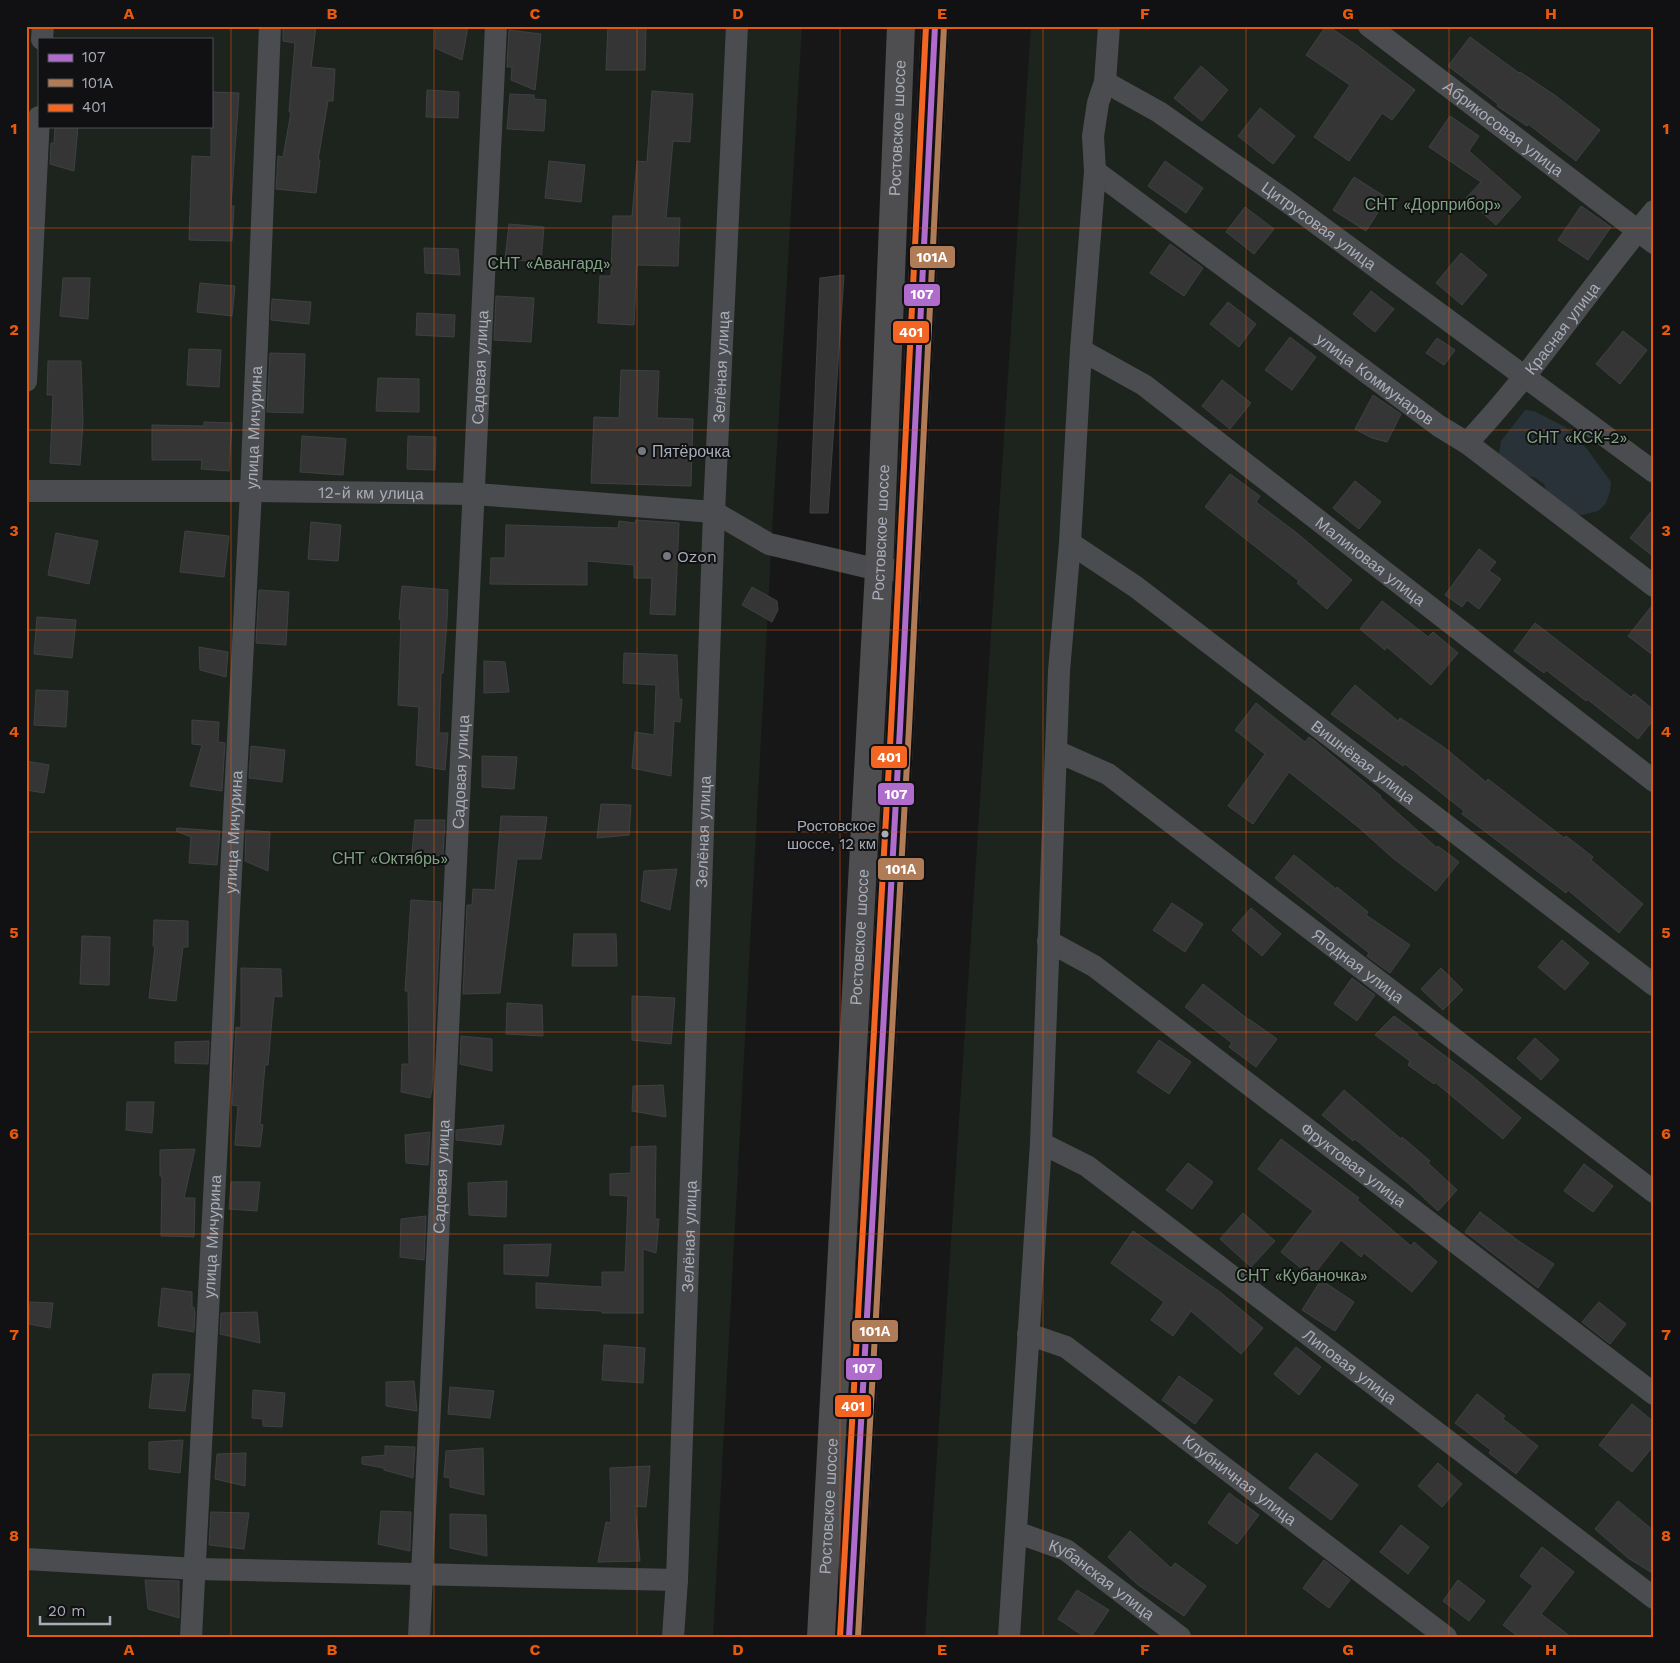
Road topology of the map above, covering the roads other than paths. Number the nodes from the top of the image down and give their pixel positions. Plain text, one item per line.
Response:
1 (270, 26) edge
2 (496, 26) edge
3 (737, 26) edge
4 (901, 26) edge
5 (935, 26) edge
6 (1109, 26) edge
7 (1370, 26) edge
8 (1106, 82) junction
9 (38, 128) edge
10 (1095, 171) junction
11 (1654, 212) edge
12 (1646, 237) edge
13 (1080, 350) junction
14 (1525, 378) junction
15 (26, 381) edge
16 (1467, 444) junction
17 (1654, 472) edge
18 (26, 491) edge
19 (251, 491) junction
20 (475, 494) junction
21 (714, 512) junction
22 (1070, 543) junction
23 (879, 570) junction
24 (907, 570) junction
25 (1654, 586) edge
26 (1056, 751) junction
27 (1654, 781) edge
28 (1048, 941) junction
29 (1654, 985) edge
30 (1041, 1143) junction
31 (1654, 1192) edge
32 (1028, 1334) junction
33 (1654, 1394) edge
34 (1016, 1532) junction
35 (26, 1559) edge
36 (196, 1569) junction
37 (423, 1575) junction
38 (677, 1580) junction
39 (1654, 1598) edge
40 (191, 1637) edge
41 (419, 1637) edge
42 (673, 1637) edge
43 (821, 1637) edge
44 (849, 1637) edge
45 (1009, 1637) edge
46 (1180, 1637) edge
47 (1446, 1637) edge

1 - 19 street, улица Мичурина
2 - 20 street, Садовая улица
3 - 21 street, Зелёная улица
4 - 23 highway, Ростовское шоссе
5 - 24 highway, Ростовское шоссе
6 - 8 street
7 - 12 street, Абрикосовая улица
8 - 10 street
8 - 14 street, Цитрусовая улица
9 - 15 street
10 - 13 street
10 - 16 street, улица Коммунаров
11 - 12 street, Красная улица
12 - 14 street, Красная улица
13 - 22 street
13 - 27 street, Малиновая улица
14 - 16 street, Красная улица
14 - 17 street, Цитрусовая улица
16 - 25 street, улица Коммунаров
18 - 19 street, 12-й км улица
19 - 20 street, 12-й км улица
19 - 36 street, улица Мичурина
20 - 21 street, 12-й км улица
20 - 37 street, Садовая улица
21 - 23 street
21 - 38 street, Зелёная улица
22 - 26 street
22 - 29 street, Вишнёвая улица
23 - 24 street
23 - 43 highway, Ростовское шоссе
24 - 44 highway, Ростовское шоссе
26 - 28 street
26 - 31 street, Ягодная улица
28 - 30 street
28 - 33 street, Фруктовая улица
30 - 32 street
30 - 39 street, Липовая улица
32 - 34 street
32 - 47 street, Клубничная улица
34 - 45 street
34 - 46 street, Кубанская улица
35 - 36 street
36 - 37 street
36 - 40 street, улица Мичурина
37 - 38 street
37 - 41 street, Садовая улица
38 - 42 street, Зелёная улица

